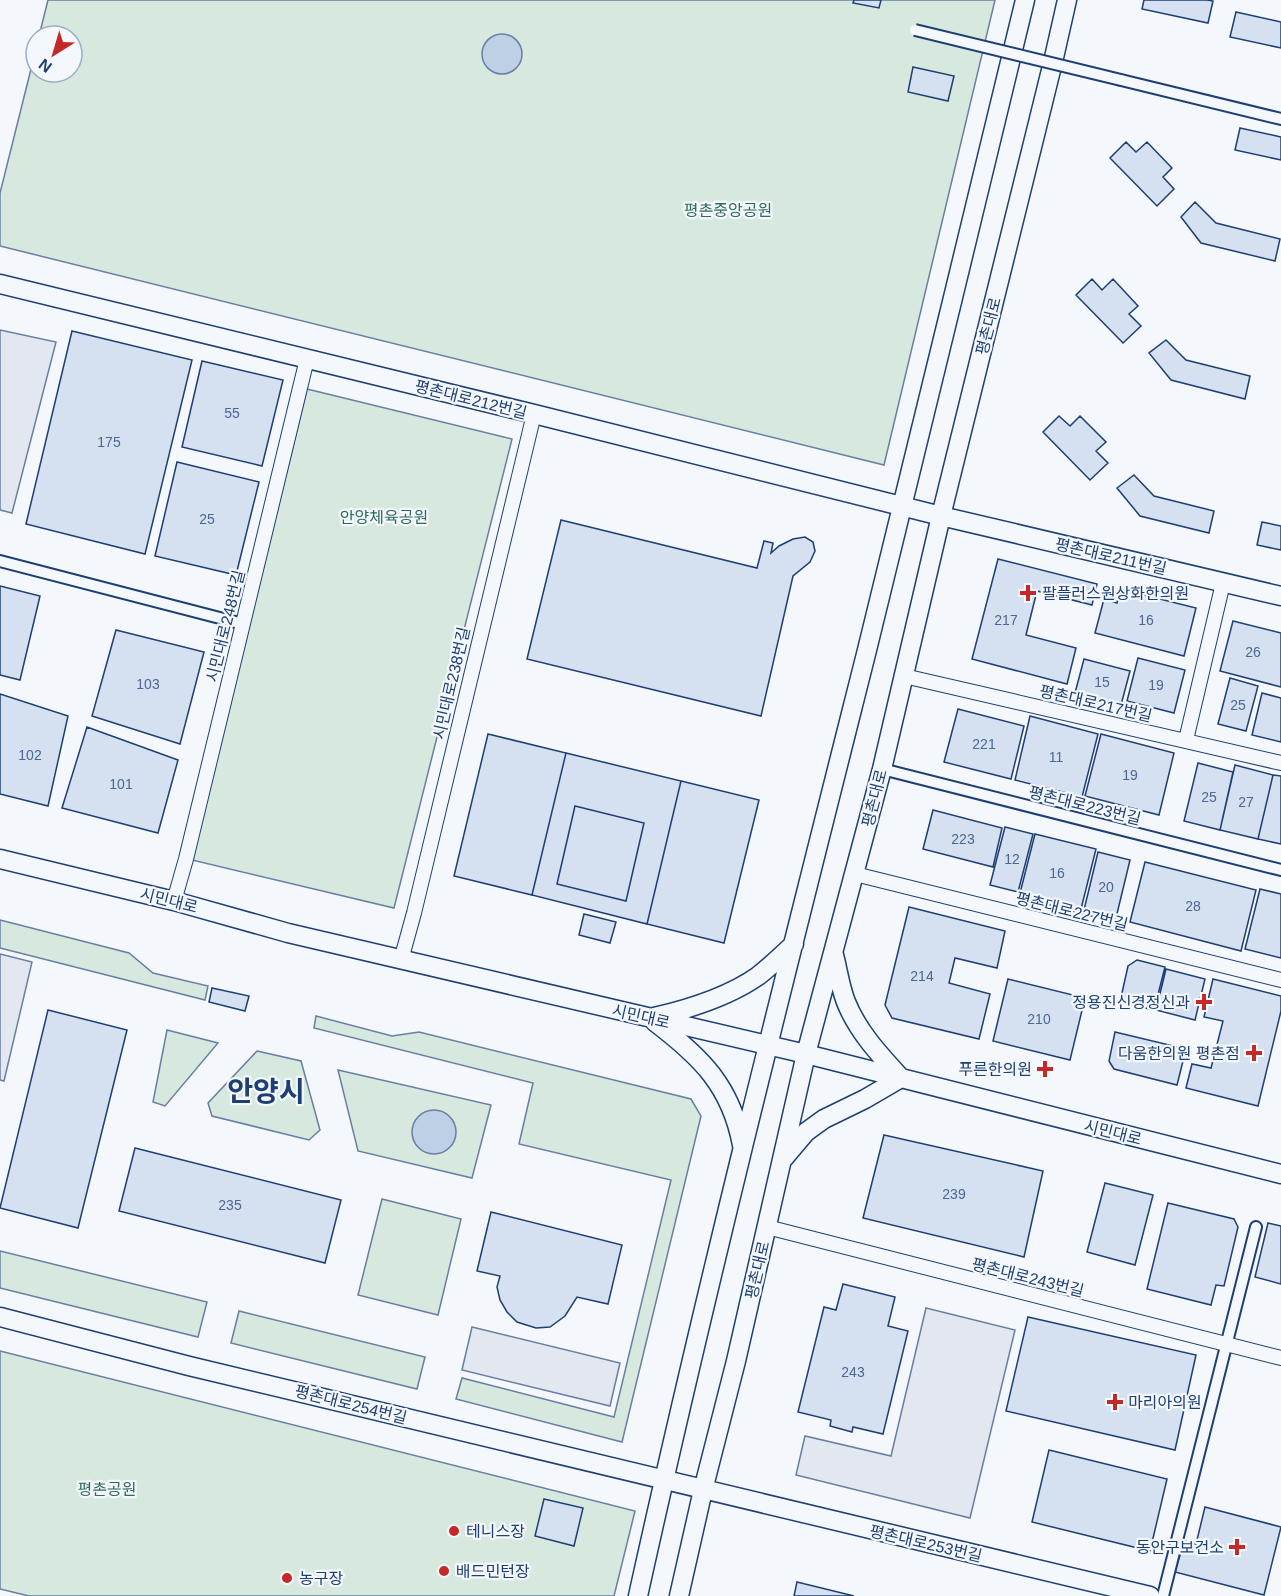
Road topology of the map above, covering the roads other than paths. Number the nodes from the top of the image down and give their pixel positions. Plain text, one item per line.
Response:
1 (1025, 0) edge
2 (1067, 0) edge
3 (915, 30) dead end
4 (1281, 119) edge
5 (0, 284) edge
6 (307, 359) junction
7 (534, 414) junction
8 (902, 506) junction
9 (941, 516) junction
10 (0, 561) edge
11 (1223, 583) junction
12 (1281, 596) edge
13 (243, 624) junction
14 (904, 676) junction
15 (1186, 740) junction
16 (1281, 763) edge
17 (882, 769) junction
18 (0, 859) edge
19 (1281, 870) edge
20 (855, 874) junction
21 (174, 901) junction
22 (794, 944) junction
23 (833, 953) junction
24 (401, 960) junction
25 (1281, 980) edge
26 (648, 1018) junction
27 (768, 1046) junction
28 (806, 1054) junction
29 (902, 1078) junction
30 (743, 1151) junction
31 (782, 1159) junction
32 (1281, 1174) edge
33 (767, 1227) junction
34 (1256, 1227) dead end
35 (0, 1317) edge
36 (1226, 1344) junction
37 (1281, 1358) edge
38 (664, 1480) junction
39 (703, 1490) junction
40 (638, 1596) edge
41 (679, 1596) edge
42 (1150, 1596) edge
43 (1163, 1596) edge

1 - 8 street
2 - 9 street, 평촌대로
3 - 4 street, bridge
5 - 6 street, 평촌대로212번길
6 - 7 street, 평촌대로212번길
6 - 13 street, 시민대로248번길
7 - 8 street, 평촌대로212번길
7 - 24 street, 시민대로238번길
8 - 9 street, 평촌대로212번길
8 - 22 street
9 - 11 street, 평촌대로211번길
9 - 14 street, 평촌대로
10 - 13 street
11 - 12 street, 평촌대로211번길
11 - 15 street
13 - 21 street, 시민대로248번길
14 - 15 street, 평촌대로217번길
14 - 17 street, 평촌대로
15 - 16 street, 평촌대로217번길
17 - 19 street, 평촌대로223번길
17 - 20 street, 평촌대로
18 - 21 street, 시민대로
20 - 23 street, 평촌대로
20 - 25 street, 평촌대로227번길
21 - 24 street, 시민대로
22 - 26 street
22 - 27 street
23 - 28 street, 평촌대로
23 - 29 street
24 - 26 street, 시민대로
26 - 27 street, 시민대로
26 - 30 street
27 - 28 street, 시민대로
27 - 30 street
28 - 29 street, 시민대로
28 - 31 street, 평촌대로
29 - 31 street
29 - 32 street, 시민대로
30 - 38 street
31 - 33 street, 평촌대로
33 - 36 street, 평촌대로243번길
33 - 39 street, 평촌대로
34 - 36 street
35 - 38 street, 평촌대로254번길
36 - 37 street, 평촌대로243번길
36 - 43 street
38 - 39 street, 평촌대로254번길
38 - 40 street
39 - 41 street, 평촌대로
39 - 42 street, 평촌대로253번길

